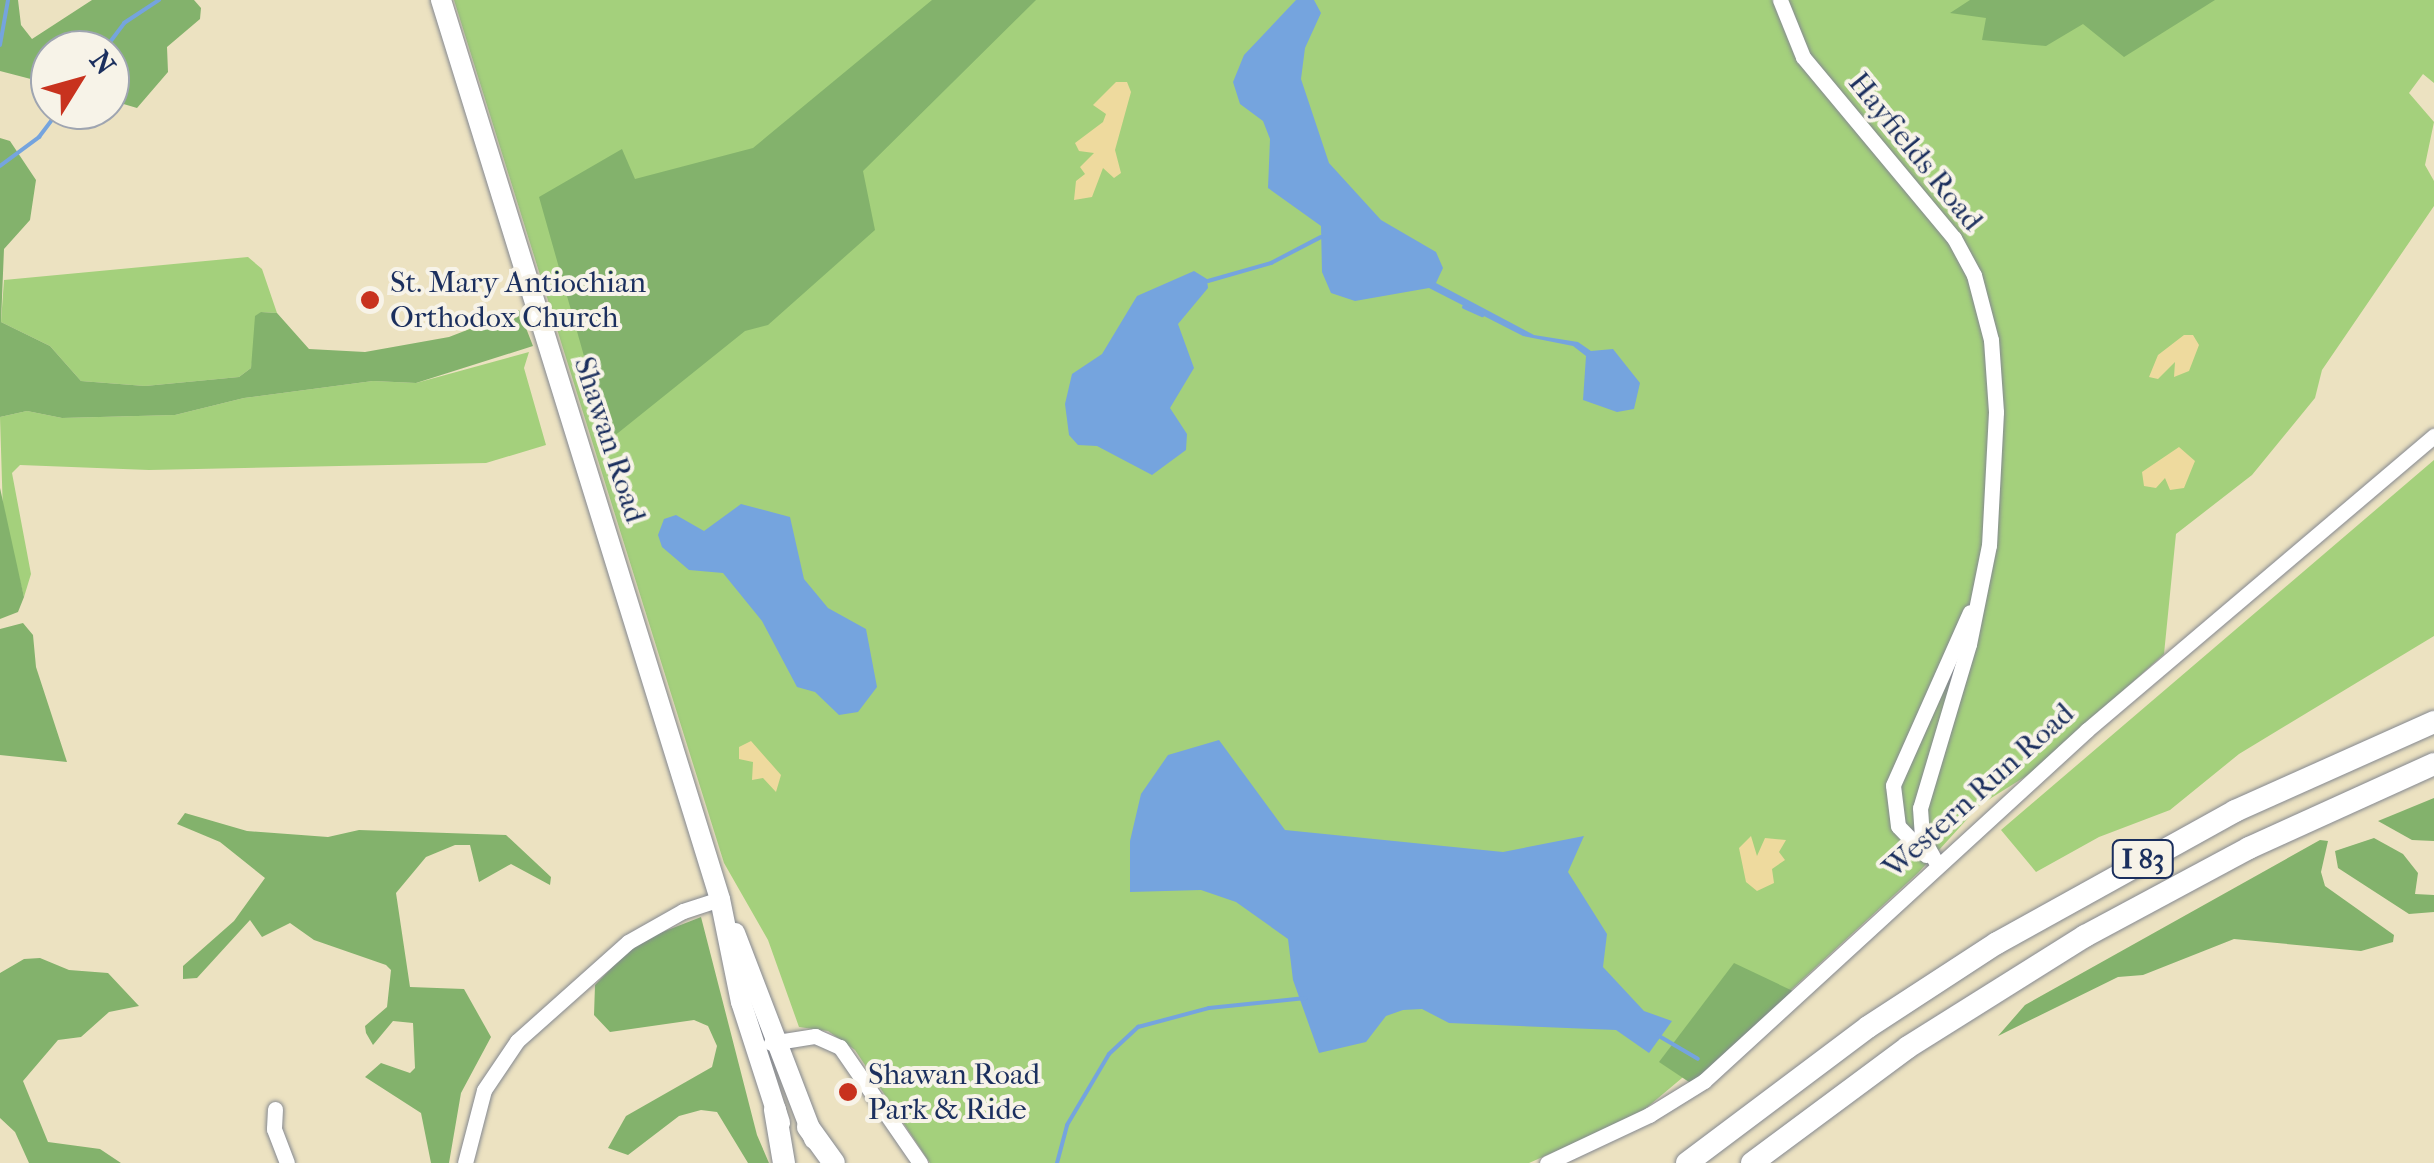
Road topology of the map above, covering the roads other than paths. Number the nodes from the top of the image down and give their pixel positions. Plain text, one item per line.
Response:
1 (441, 0) edge
2 (1780, 0) edge
3 (2434, 436) edge
4 (1982, 586) junction
5 (2434, 722) edge
6 (2434, 764) edge
7 (1937, 864) junction
8 (720, 899) junction
9 (736, 979) junction
10 (772, 1043) junction
11 (276, 1109) dead end
12 (776, 1110) junction
13 (1810, 1117) junction
14 (1733, 1126) junction
15 (808, 1127) joint
16 (287, 1163) edge
17 (464, 1163) edge
18 (784, 1163) edge
19 (794, 1163) edge
20 (830, 1163) edge
21 (920, 1163) edge
22 (1547, 1163) edge
23 (1673, 1163) edge
24 (1687, 1163) edge
25 (1752, 1163) edge
26 (1769, 1163) edge

1 - 8 main road, Shawan Road
2 - 4 street, Hayfields Road
3 - 7 street, Western Run Road
4 - 7 street, Hayfields Road
4 - 7 street, Hayfields Road
5 - 14 highway, I 83
6 - 13 highway, I 83
7 - 22 street, Western Run Road
8 - 9 main road, Shawan Road
8 - 10 main road, Shawan Road
8 - 17 street
9 - 10 main road, Shawan Road
9 - 12 main road, Shawan Road
10 - 12 main road, Shawan Road
10 - 15 main road, Shawan Road
10 - 21 street
11 - 16 street
12 - 18 highway
12 - 19 main road, Shawan Road
13 - 25 highway, I 83
13 - 26 highway
14 - 23 highway
14 - 24 highway, I 83
15 - 20 highway

